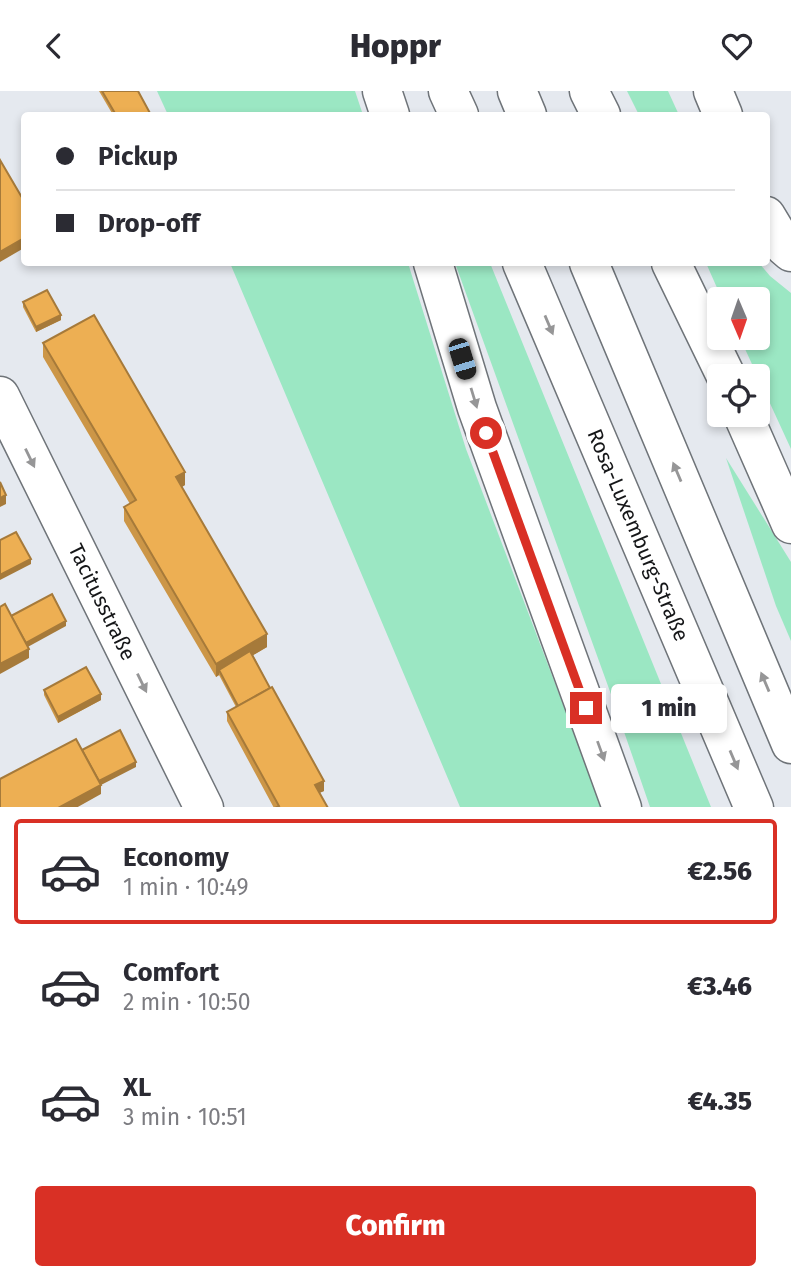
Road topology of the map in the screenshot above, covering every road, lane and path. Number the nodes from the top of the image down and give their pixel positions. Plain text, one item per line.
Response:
1 (383, 91) edge
2 (448, 91) edge
3 (517, 91) edge
4 (589, 91) edge
5 (713, 91) edge
6 (389, 112) edge
7 (458, 112) edge
8 (526, 112) edge
9 (600, 112) edge
10 (722, 112) edge
11 (770, 223) edge
12 (791, 252) edge
13 (434, 266) edge
14 (523, 266) edge
15 (590, 266) edge
16 (672, 266) edge
17 (720, 364) edge
18 (0, 396) edge
19 (748, 427) edge
20 (791, 524) edge
21 (791, 744) edge
22 (204, 807) edge
23 (622, 807) edge
24 (754, 807) edge

1 - 6 main road
2 - 7 main road
3 - 8 main road
4 - 9 main road
5 - 10 main road
11 - 12 main road
13 -> 23 main road
14 -> 24 main road, Rosa-Luxemburg-Straße
21 -> 15 main road
16 - 17 main road
18 -> 22 main road, Tacitusstraße
19 - 20 main road

